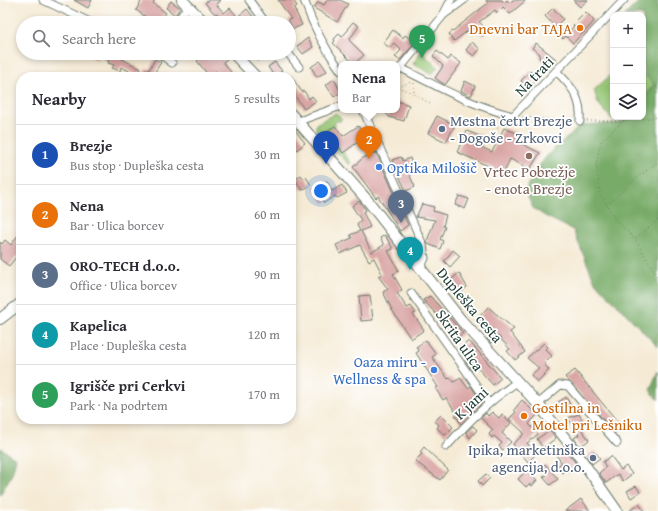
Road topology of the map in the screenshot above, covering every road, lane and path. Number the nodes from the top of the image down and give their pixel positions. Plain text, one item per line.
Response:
1 (43, 0) edge
2 (249, 0) edge
3 (304, 0) edge
4 (451, 0) edge
5 (464, 0) edge
6 (624, 0) edge
7 (185, 3) edge
8 (77, 16) edge
9 (179, 16) edge
10 (198, 16) edge
11 (261, 16) edge
12 (442, 16) junction
13 (168, 60) edge
14 (240, 60) edge
15 (294, 60) edge
16 (172, 63) dead end
17 (299, 67) dead end
18 (338, 67) edge
19 (400, 69) edge
20 (400, 70) edge
21 (556, 71) junction
22 (251, 72) edge
23 (658, 85) edge
24 (400, 86) edge
25 (400, 88) edge
26 (414, 93) junction
27 (646, 98) edge
28 (432, 105) dead end
29 (338, 107) edge
30 (364, 113) edge
31 (626, 120) edge
32 (580, 121) dead end
33 (501, 122) dead end
34 (296, 123) edge
35 (296, 124) edge
36 (488, 146) dead end
37 (658, 162) edge
38 (607, 204) junction
39 (658, 220) edge
40 (635, 239) junction
41 (420, 269) junction
42 (658, 278) edge
43 (410, 293) dead end
44 (16, 307) edge
45 (0, 319) edge
46 (517, 382) junction
47 (488, 402) junction
48 (538, 404) junction
49 (617, 443) dead end
50 (446, 447) dead end
51 (617, 511) edge

1 - 8 street
2 - 11 street
3 - 18 street
4 - 12 street
5 - 12 street
6 - 21 street, Na trati
7 - 9 street
7 - 10 street
12 - 19 street
13 - 16 street
14 - 22 street
15 - 17 street
20 - 21 street, Na trati
21 - 32 street
23 - 27 path
24 - 26 path
25 - 26 path
26 - 28 path
29 - 34 street
30 - 41 street
31 - 38 path
33 - 36 path
35 - 41 street, Dupleška cesta
37 - 38 path
38 - 40 path
39 - 40 path
40 - 42 path
41 - 46 street, Dupleška cesta
43 - 47 street, Skrita ulica
44 - 45 street
46 - 47 street, K jami
46 - 48 street, Dupleška cesta
47 - 50 street, K jami
48 - 49 street
48 - 51 street, Dupleška cesta

